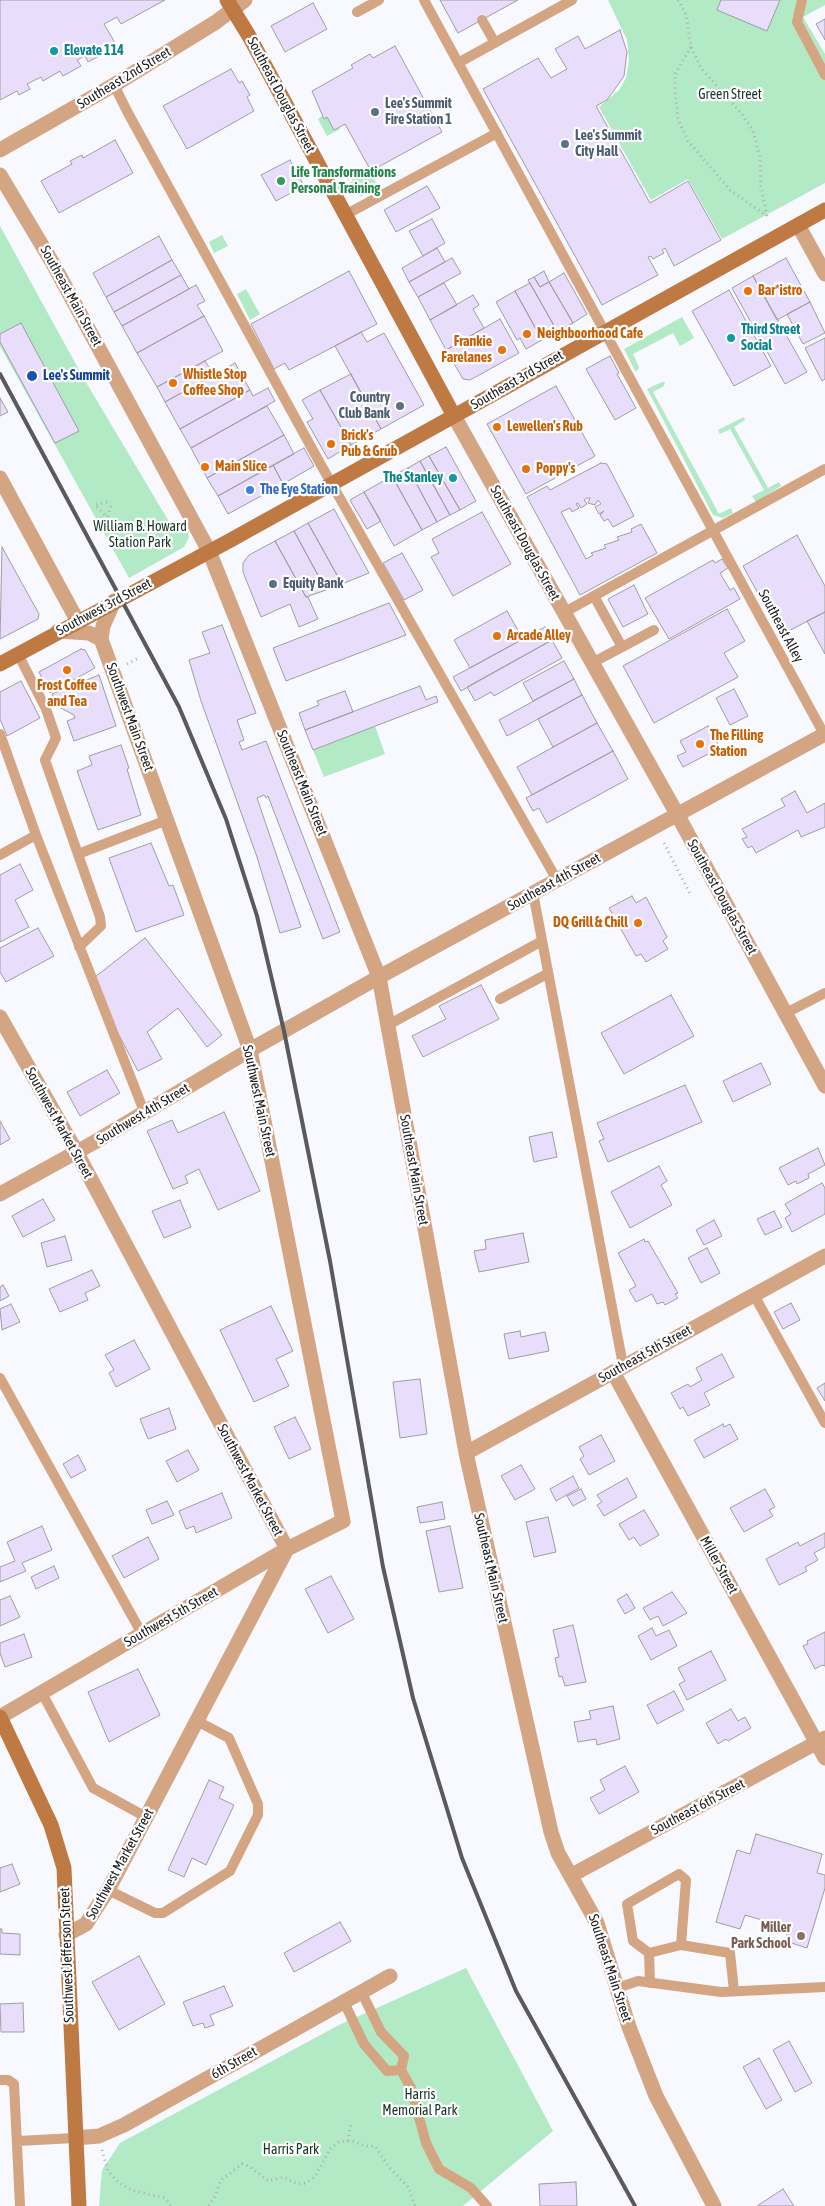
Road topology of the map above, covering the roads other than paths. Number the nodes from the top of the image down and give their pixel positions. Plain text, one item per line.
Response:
1 (245, 0) edge
2 (379, 0) edge
3 (424, 0) edge
4 (572, 0) edge
5 (802, 0) edge
6 (230, 4) edge
7 (357, 12) dead end
8 (482, 20) dead end
9 (495, 44) junction
10 (458, 63) junction
11 (825, 75) edge
12 (114, 85) junction
13 (497, 133) junction
14 (0, 150) edge
15 (0, 175) edge
16 (825, 210) edge
17 (345, 214) junction
18 (798, 224) junction
19 (825, 274) edge
20 (604, 331) junction
21 (454, 416) junction
22 (825, 469) edge
23 (0, 478) edge
24 (331, 482) junction
25 (714, 530) junction
26 (209, 551) junction
27 (594, 596) junction
28 (114, 602) junction
29 (563, 613) junction
30 (77, 620) junction
31 (58, 630) junction
32 (654, 630) dead end
33 (101, 639) junction
34 (622, 647) junction
35 (18, 654) junction
36 (592, 663) junction
37 (0, 664) edge
38 (0, 734) edge
39 (825, 735) edge
40 (677, 814) junction
41 (167, 820) junction
42 (36, 836) junction
43 (78, 854) junction
44 (0, 855) edge
45 (557, 880) junction
46 (533, 893) junction
47 (542, 940) junction
48 (79, 947) junction
49 (547, 974) junction
50 (379, 977) junction
51 (825, 993) edge
52 (500, 1000) dead end
53 (786, 1013) junction
54 (0, 1017) edge
55 (388, 1025) junction
56 (284, 1031) joint
57 (250, 1050) junction
58 (825, 1086) edge
59 (145, 1114) junction
60 (76, 1153) junction
61 (0, 1194) edge
62 (825, 1256) edge
63 (754, 1295) junction
64 (618, 1369) junction
65 (0, 1378) edge
66 (825, 1423) edge
67 (466, 1453) junction
68 (343, 1521) joint
69 (287, 1549) junction
70 (142, 1634) junction
71 (42, 1693) junction
72 (0, 1717) edge
73 (197, 1721) junction
74 (821, 1740) edge
75 (825, 1758) edge
76 (146, 1817) junction
77 (572, 1875) junction
78 (108, 1890) junction
79 (66, 1935) junction
80 (681, 1945) junction
81 (649, 1954) junction
82 (390, 1976) dead end
83 (650, 1982) junction
84 (825, 1987) edge
85 (617, 1988) junction
86 (361, 1990) junction
87 (734, 1991) junction
88 (344, 2000) junction
89 (401, 2070) junction
90 (0, 2080) edge
91 (75, 2138) junction
92 (18, 2141) junction
93 (20, 2206) edge
94 (79, 2206) edge
95 (487, 2206) edge
96 (714, 2206) edge

1 - 6 street, Southeast 2nd Street
2 - 7 lane
3 - 10 lane, Southeast Alley
4 - 9 lane
5 - 11 lane
6 - 12 street, Southeast 2nd Street
6 - 17 main road, Southeast Douglas Street
8 - 9 lane
9 - 10 lane
10 - 13 lane, Southeast Alley
12 - 14 street, Southeast 2nd Street
12 - 24 lane
13 - 17 lane
13 - 20 lane, Southeast Alley
15 - 26 street, Southeast Main Street
16 - 18 main road, Southeast 3rd Street
17 - 21 main road, Southeast Douglas Street
18 - 19 street
18 - 20 main road, Southeast 3rd Street
20 - 21 main road, Southeast 3rd Street
20 - 25 lane, Southeast Alley
21 - 24 main road, Southeast 3rd Street
21 - 29 street, Southeast Douglas Street
22 - 25 lane
23 - 30 street
24 - 26 main road, Southeast 3rd Street
24 - 45 lane
25 - 27 lane
25 - 39 lane, Southeast Alley
26 - 28 main road, Southwest 3rd Street
26 - 50 street, Southeast Main Street
27 - 29 lane
27 - 34 lane
28 - 30 main road, Southwest 3rd Street
28 - 33 street
29 - 36 street, Southeast Douglas Street
30 - 31 main road, Southwest 3rd Street
31 - 33 street
31 - 35 main road, Southwest 3rd Street
32 - 34 lane
33 - 41 street, Southwest Main Street
34 - 36 lane
35 - 37 main road, Southwest 3rd Street
35 - 43 lane
36 - 40 street, Southeast Douglas Street
38 - 42 lane
39 - 40 street, Southeast 4th Street
40 - 45 street, Southeast 4th Street
40 - 53 street, Southeast Douglas Street
41 - 43 lane
41 - 57 street, Southwest Main Street
42 - 44 lane
42 - 48 lane
43 - 48 lane
45 - 46 street, Southeast 4th Street
46 - 47 lane
46 - 50 street, Southeast 4th Street
47 - 49 lane
47 - 55 lane
48 - 59 lane
49 - 52 lane
49 - 64 lane
50 - 55 street, Southeast Main Street
50 - 56 street, Southeast 4th Street
51 - 53 lane
53 - 58 street, Southeast Douglas Street
54 - 60 street, Southwest Market Street
55 - 67 street, Southeast Main Street
56 - 57 street, Southwest 4th Street
57 - 59 street, Southwest 4th Street
57 - 68 street, Southwest Main Street
59 - 60 street, Southwest 4th Street
60 - 61 street, Southwest 4th Street
60 - 69 street, Southwest Market Street
62 - 63 street, Southeast 5th Street
63 - 64 street, Southeast 5th Street
63 - 66 lane
64 - 67 street, Southeast 5th Street
64 - 74 street, Miller Street
65 - 70 lane
67 - 77 street, Southeast Main Street
68 - 69 street, Southwest 5th Street
69 - 70 street, Southwest 5th Street
69 - 73 street, Southwest Market Street
70 - 71 street, Southwest 5th Street
71 - 72 street, Southwest 5th Street
71 - 76 lane
72 - 79 main road, Southwest Jefferson Street
73 - 76 street, Southwest Market Street
73 - 78 lane
74 - 75 street, Miller Street
74 - 77 street, Southeast 6th Street
76 - 78 street, Southwest Market Street
77 - 85 street, Southeast Main Street
78 - 79 street, Southwest Market Street
79 - 91 main road, Southwest Jefferson Street
80 - 81 lane
80 - 81 lane
80 - 87 lane
81 - 83 lane
82 - 86 street, 6th Street
83 - 85 lane
83 - 87 lane
84 - 87 lane
85 - 96 street, Southeast Main Street
86 - 88 street, 6th Street
86 - 89 lane
88 - 89 lane
88 - 91 street, 6th Street
89 - 95 lane
90 - 92 lane
91 - 92 lane
91 - 94 main road, Southwest Jefferson Street
92 - 93 lane

